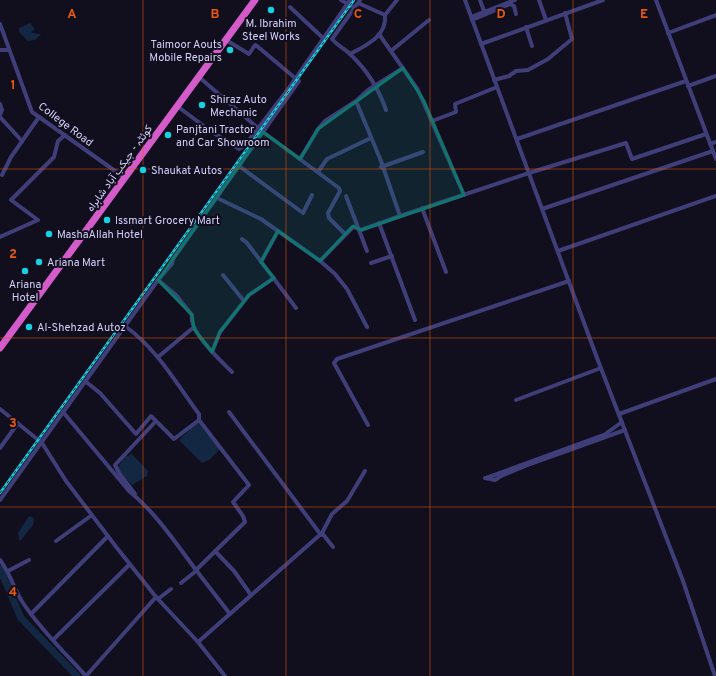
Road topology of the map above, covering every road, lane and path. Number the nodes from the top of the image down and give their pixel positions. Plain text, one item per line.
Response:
1 (255, 0) edge
2 (341, 0) edge
3 (397, 0) edge
4 (465, 0) edge
5 (480, 0) edge
6 (515, 0) edge
7 (539, 0) edge
8 (586, 0) edge
9 (603, 0) edge
10 (656, 0) edge
11 (506, 1) edge
12 (349, 2) edge
13 (359, 2) edge
14 (588, 5) junction
15 (290, 7) dead end
16 (355, 8) junction
17 (484, 11) junction
18 (516, 14) dead end
19 (565, 14) junction
20 (385, 15) junction
21 (716, 15) edge
22 (471, 18) junction
23 (429, 20) dead end
24 (546, 20) junction
25 (0, 24) edge
26 (526, 27) junction
27 (668, 33) junction
28 (379, 34) junction
29 (324, 38) junction
30 (226, 40) junction
31 (481, 44) junction
32 (532, 46) dead end
33 (0, 50) edge
34 (9, 50) junction
35 (391, 51) junction
36 (350, 54) junction
37 (403, 68) junction
38 (716, 76) edge
39 (199, 77) junction
40 (295, 78) junction
41 (494, 80) junction
42 (299, 81) dead end
43 (686, 81) junction
44 (375, 86) junction
45 (688, 86) junction
46 (497, 87) junction
47 (356, 101) junction
48 (0, 104) edge
49 (177, 106) junction
50 (386, 110) dead end
51 (0, 116) edge
52 (39, 117) junction
53 (432, 121) junction
54 (258, 128) junction
55 (263, 132) junction
56 (706, 134) junction
57 (65, 135) junction
58 (371, 138) junction
59 (517, 139) junction
60 (22, 141) junction
61 (716, 142) edge
62 (710, 144) junction
63 (713, 151) junction
64 (423, 152) dead end
65 (300, 159) junction
66 (716, 159) edge
67 (239, 166) junction
68 (382, 167) junction
69 (318, 172) junction
70 (529, 172) junction
71 (2, 175) dead end
72 (125, 178) junction
73 (312, 195) dead end
74 (464, 195) junction
75 (346, 196) dead end
76 (716, 196) edge
77 (216, 198) junction
78 (422, 208) junction
79 (542, 209) junction
80 (400, 216) junction
81 (379, 224) junction
82 (359, 230) junction
83 (278, 231) junction
84 (345, 234) junction
85 (0, 236) edge
86 (242, 240) dead end
87 (367, 251) dead end
88 (558, 251) junction
89 (392, 256) junction
90 (320, 261) junction
91 (261, 262) junction
92 (372, 263) dead end
93 (446, 272) dead end
94 (223, 275) dead end
95 (274, 278) junction
96 (158, 280) junction
97 (569, 281) junction
98 (244, 301) junction
99 (296, 308) dead end
100 (415, 320) dead end
101 (125, 326) junction
102 (194, 327) junction
103 (367, 327) dead end
104 (0, 348) edge
105 (212, 352) junction
106 (158, 357) junction
107 (601, 368) junction
108 (232, 372) dead end
109 (716, 379) edge
110 (85, 381) junction
111 (516, 400) dead end
112 (0, 408) edge
113 (63, 412) junction
114 (229, 412) dead end
115 (619, 414) junction
116 (199, 420) junction
117 (156, 421) junction
118 (622, 422) junction
119 (18, 423) junction
120 (368, 425) dead end
121 (625, 430) junction
122 (42, 443) junction
123 (0, 448) edge
124 (365, 471) dead end
125 (0, 500) edge
126 (140, 500) junction
127 (92, 515) junction
128 (321, 534) junction
129 (108, 536) junction
130 (56, 541) dead end
131 (333, 547) dead end
132 (216, 551) junction
133 (0, 560) edge
134 (29, 560) dead end
135 (130, 564) junction
136 (196, 570) junction
137 (8, 571) junction
138 (182, 583) dead end
139 (171, 589) dead end
140 (251, 596) junction
141 (157, 598) junction
142 (31, 614) junction
143 (230, 614) junction
144 (53, 640) junction
145 (198, 642) junction
146 (86, 676) edge
147 (225, 676) edge
148 (715, 676) edge

1 - 30 highway, کوئٹہ - جیکب آباد شاہراہ
2 - 12 street
3 - 20 street
4 - 22 street
5 - 17 street
6 - 11 street
7 - 24 street
8 - 14 street
9 - 14 street
10 - 27 street
11 - 17 street
12 - 16 street
12 - 29 street
13 - 16 street
13 - 20 street
14 - 19 street
15 - 29 street
16 - 36 street
17 - 22 street
18 - 22 street
19 - 24 street
19 - 41 street
20 - 28 street
21 - 27 street
22 - 31 street
23 - 35 street
24 - 26 street
25 - 34 street, College Road
26 - 31 street
26 - 32 street
27 - 43 street
28 - 35 street
28 - 36 street
29 - 40 street
30 - 39 highway, کوئٹہ - جیکب آباد شاہراہ
30 - 40 street
31 - 41 street
33 - 34 street
34 - 52 street, College Road
35 - 37 street
36 - 44 street
37 - 44 street
37 - 53 street
38 - 45 street
39 - 49 highway, کوئٹہ - جیکب آباد شاہراہ
39 - 54 street
40 - 54 street
41 - 46 street
42 - 55 street
43 - 45 street
43 - 59 street
44 - 47 street
44 - 50 street
45 - 56 street
46 - 53 street
46 - 59 street
47 - 58 street
47 - 65 street
48 - 51 street
49 - 54 street
49 - 72 highway, کوئٹہ - جیکب آباد شاہراہ
51 - 60 street
52 - 57 street, College Road
52 - 60 street
53 - 74 street
55 - 65 street
55 - 67 street
56 - 62 street
56 - 70 street
57 - 72 street, College Road
57 - 85 street
58 - 68 street
58 - 69 street
59 - 70 street
60 - 71 street
61 - 62 street
62 - 63 street
63 - 66 street
63 - 79 street
64 - 68 street
65 - 69 street
67 - 73 street
67 - 77 street
68 - 80 street
69 - 84 street
70 - 74 street
70 - 79 street
72 - 104 highway, کوئٹہ - جیکب آباد شاہراہ
74 - 78 street
75 - 82 street
76 - 88 street
77 - 83 street
77 - 96 street
78 - 80 street
78 - 93 street
79 - 88 street
80 - 81 street
81 - 82 street
81 - 89 street
82 - 84 street
82 - 87 street
83 - 90 street
83 - 91 street
84 - 90 street
86 - 91 street
88 - 97 street
89 - 92 street
89 - 100 street
90 - 103 street
91 - 95 street
94 - 98 street
95 - 98 street
95 - 99 street
96 - 101 street
96 - 102 street
97 - 107 street
97 - 120 street
98 - 105 street
101 - 106 street
101 - 110 street
102 - 105 street
102 - 106 street
105 - 108 street
106 - 116 street
107 - 111 street
107 - 115 street
109 - 115 street
110 - 113 street
110 - 117 street
112 - 119 street
113 - 122 street
113 - 126 street
114 - 128 street
115 - 118 street
116 - 117 street
116 - 132 street
117 - 126 street
118 - 121 street
118 - 121 street
119 - 122 street
119 - 123 street
121 - 148 street
122 - 125 street
122 - 127 street
124 - 128 street
126 - 136 street
127 - 129 street
127 - 130 street
128 - 131 street
128 - 140 street
129 - 135 street
129 - 142 street
132 - 136 street
132 - 140 street
133 - 137 street
134 - 137 street
135 - 141 street
135 - 144 street
136 - 138 street
136 - 143 street
137 - 142 street
139 - 141 street
140 - 143 street
141 - 145 street
141 - 146 street
142 - 144 street
143 - 145 street
144 - 146 street
145 - 147 street

